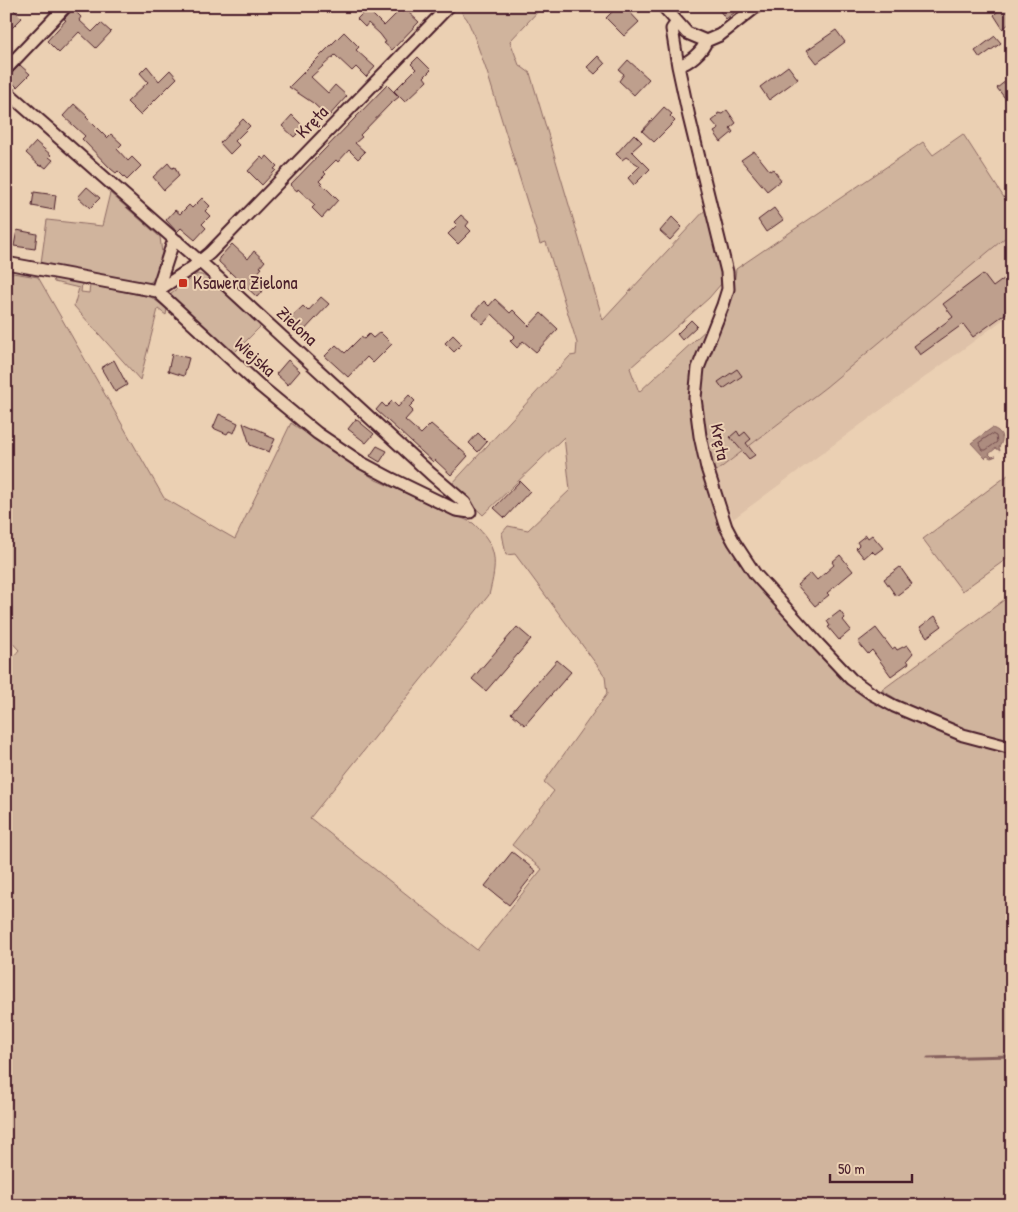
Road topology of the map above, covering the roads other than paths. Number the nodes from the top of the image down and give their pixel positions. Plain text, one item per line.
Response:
1 (66, 6) edge
2 (448, 6) edge
3 (663, 6) edge
4 (757, 6) edge
5 (677, 22) junction
6 (706, 40) junction
7 (678, 66) junction
8 (6, 69) edge
9 (6, 91) edge
10 (177, 241) junction
11 (200, 262) junction
12 (6, 264) edge
13 (157, 291) junction
14 (470, 512) joint
15 (1012, 748) edge

1 - 8 street
2 - 11 street, Kręta
3 - 5 street
4 - 6 street
5 - 6 street
5 - 7 street, Kręta
6 - 7 street
7 - 15 street, Kręta
9 - 10 street, Zielona
10 - 11 street, Zielona
10 - 13 street
11 - 13 street, Kręta
11 - 14 street, Zielona
12 - 13 street
13 - 14 street, Wiejska

